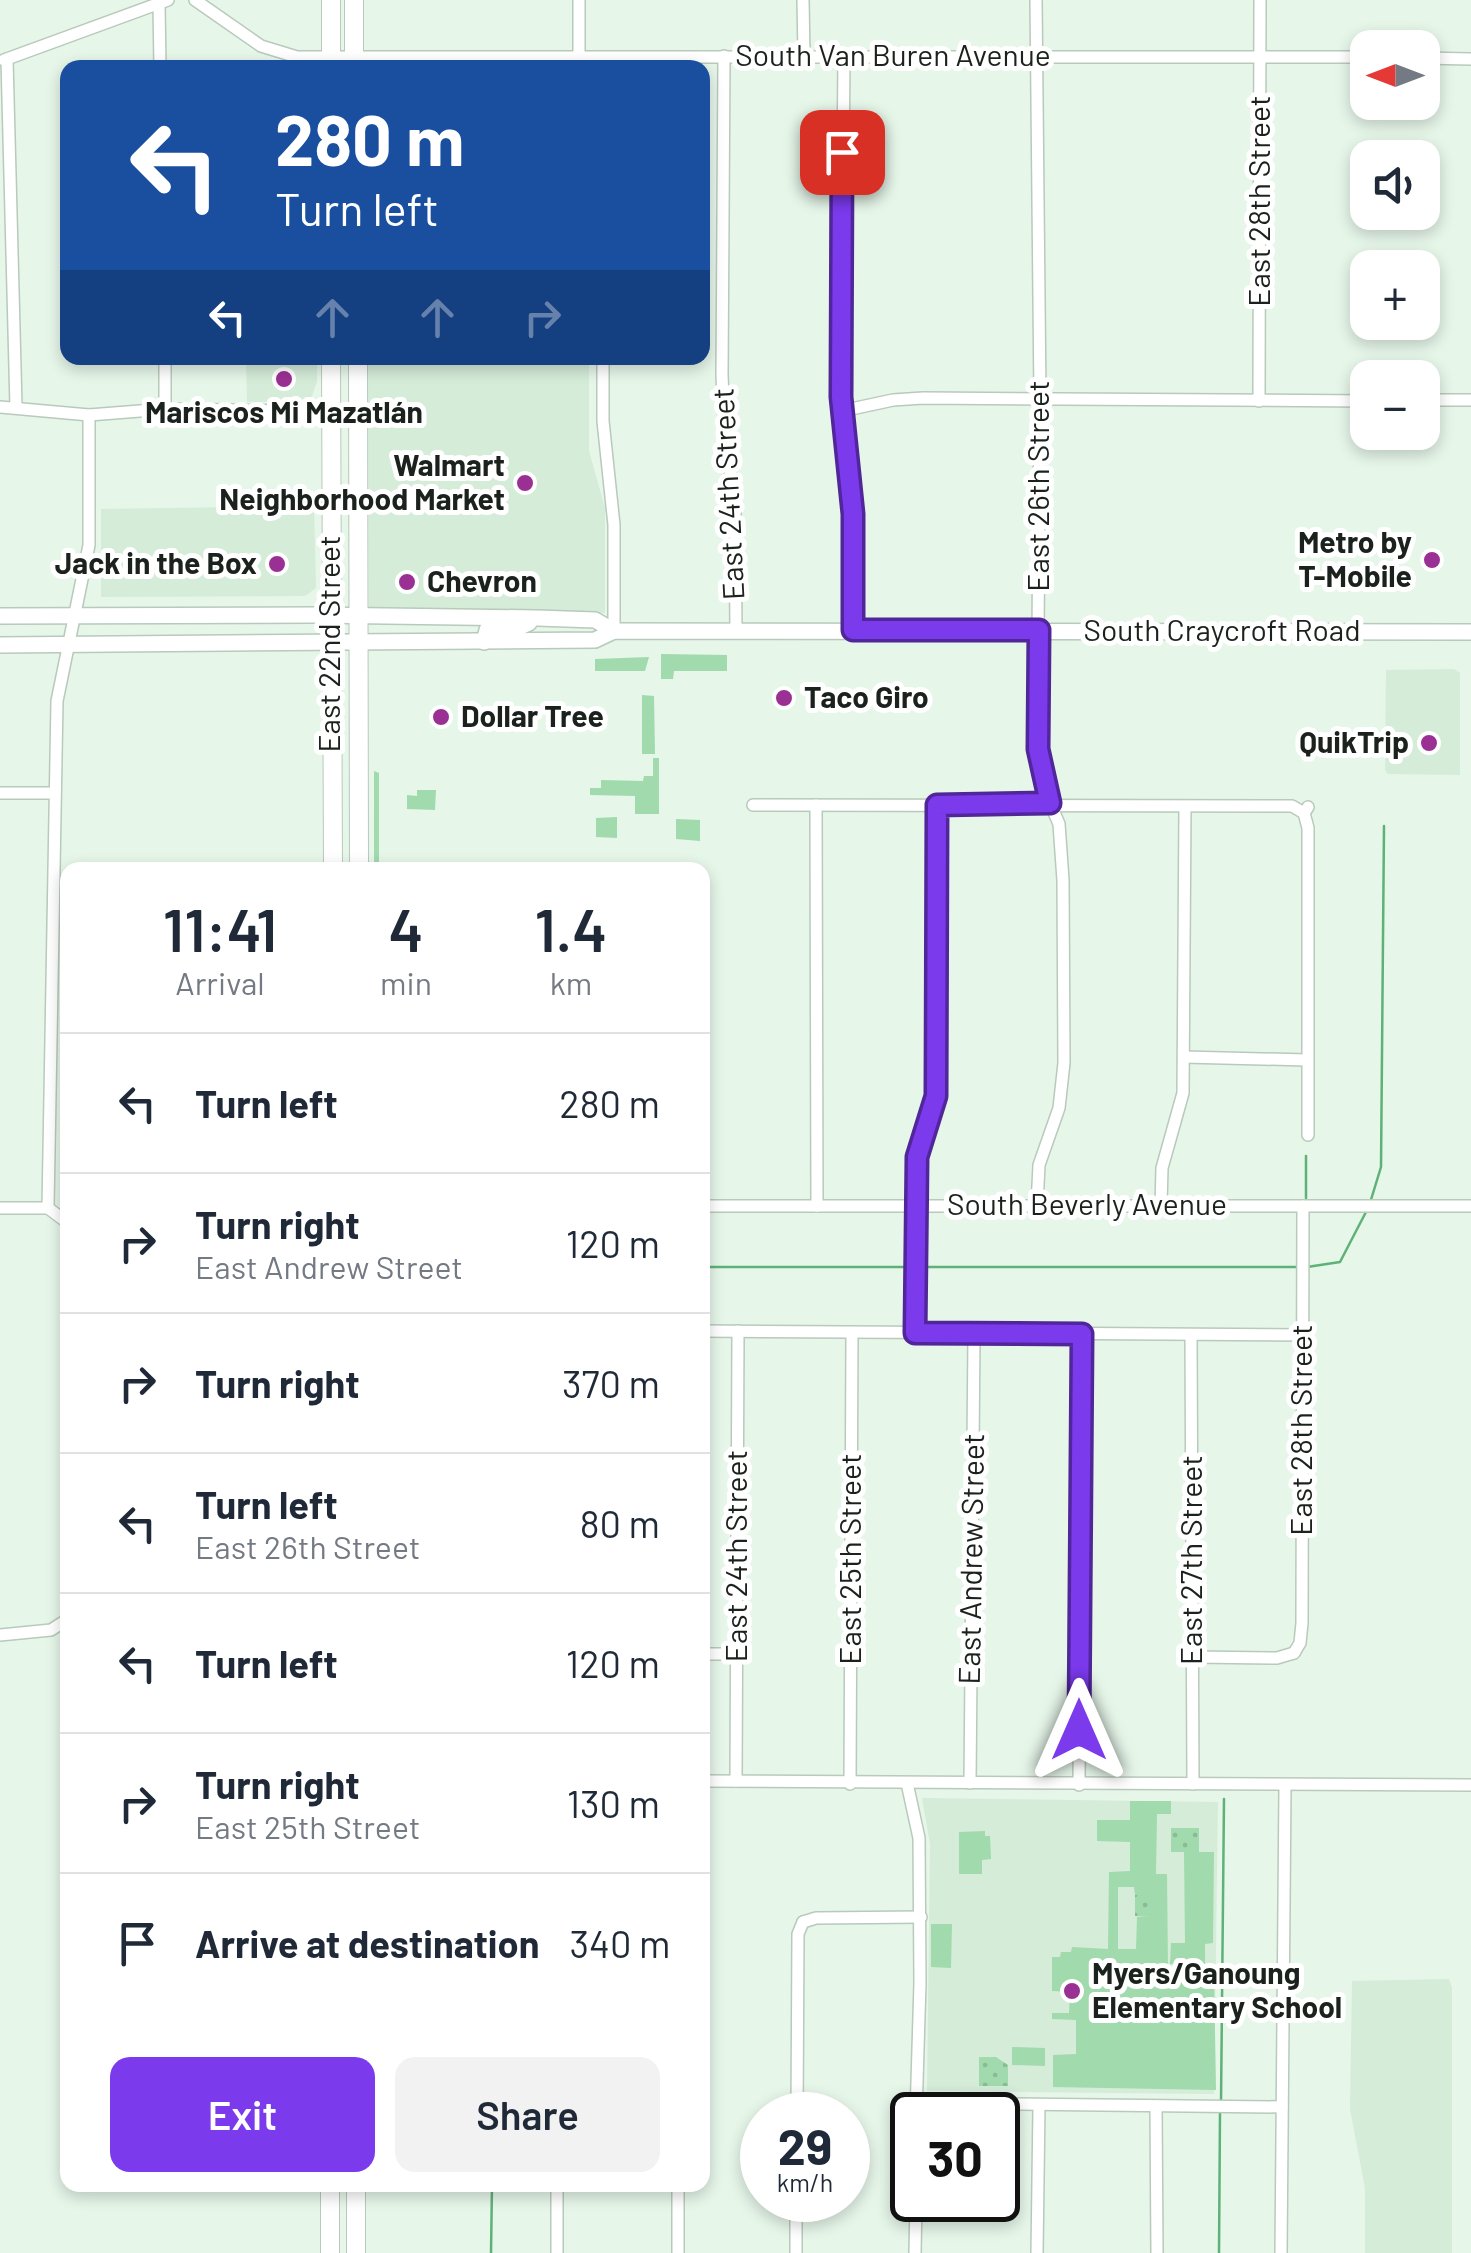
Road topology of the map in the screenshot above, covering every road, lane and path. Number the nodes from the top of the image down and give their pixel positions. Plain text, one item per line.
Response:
1 (195, 0) edge
2 (331, 0) edge
3 (354, 0) edge
4 (579, 0) edge
5 (803, 0) edge
6 (1036, 0) edge
7 (1260, 0) edge
8 (164, 2) edge
9 (579, 56) junction
10 (724, 56) junction
11 (804, 56) junction
12 (844, 56) junction
13 (1036, 56) junction
14 (1260, 56) junction
15 (1350, 57) edge
16 (1440, 58) edge
17 (1471, 58) edge
18 (4, 60) edge
19 (160, 60) edge
20 (314, 60) edge
21 (331, 60) edge
22 (362, 60) edge
23 (525, 60) edge
24 (596, 60) edge
25 (645, 60) edge
26 (165, 365) edge
27 (331, 365) edge
28 (358, 365) edge
29 (602, 365) edge
30 (1040, 399) junction
31 (1440, 400) edge
32 (1471, 400) edge
33 (1259, 401) junction
34 (1350, 401) edge
35 (0, 407) edge
36 (16, 407) junction
37 (166, 410) junction
38 (331, 411) junction
39 (842, 411) junction
40 (358, 412) junction
41 (89, 415) junction
42 (76, 614) junction
43 (330, 615) junction
44 (360, 615) junction
45 (0, 616) edge
46 (537, 618) junction
47 (614, 630) junction
48 (853, 630) junction
49 (1039, 630) junction
50 (736, 632) junction
51 (1471, 632) edge
52 (484, 642) junction
53 (330, 643) junction
54 (360, 643) junction
55 (0, 644) edge
56 (68, 644) junction
57 (0, 793) edge
58 (55, 793) junction
59 (1050, 803) junction
60 (753, 805) dead end
61 (816, 805) junction
62 (937, 805) junction
63 (1185, 807) junction
64 (332, 862) edge
65 (359, 862) edge
66 (1184, 1058) junction
67 (1307, 1060) junction
68 (1308, 1135) dead end
69 (916, 1205) junction
70 (1038, 1205) junction
71 (1161, 1205) junction
72 (710, 1206) edge
73 (817, 1206) junction
74 (1303, 1206) junction
75 (1471, 1206) edge
76 (0, 1208) edge
77 (48, 1208) junction
78 (60, 1217) edge
79 (710, 1331) edge
80 (738, 1331) junction
81 (852, 1333) junction
82 (915, 1333) junction
83 (1082, 1334) junction
84 (1302, 1334) junction
85 (974, 1335) junction
86 (1191, 1335) junction
87 (60, 1624) edge
88 (0, 1635) edge
89 (710, 1654) edge
90 (736, 1654) junction
91 (1193, 1657) junction
92 (736, 1781) junction
93 (710, 1782) edge
94 (907, 1783) junction
95 (970, 1783) junction
96 (850, 1784) junction
97 (1079, 1784) junction
98 (1193, 1784) junction
99 (1285, 1786) junction
100 (1471, 1786) edge
101 (792, 1912) dead end
102 (920, 1917) junction
103 (803, 1922) junction
104 (797, 2092) edge
105 (916, 2092) edge
106 (1038, 2104) junction
107 (1020, 2105) edge
108 (1156, 2106) junction
109 (1282, 2107) junction
110 (330, 2192) edge
111 (356, 2192) edge
112 (558, 2192) edge
113 (678, 2192) edge
114 (796, 2222) edge
115 (916, 2222) edge
116 (330, 2253) edge
117 (356, 2253) edge
118 (557, 2253) edge
119 (678, 2253) edge
120 (796, 2253) edge
121 (916, 2253) edge
122 (1037, 2253) edge
123 (1157, 2253) edge
124 (1280, 2253) edge

1 - 20 street, South Van Buren Avenue
2 - 21 main road
3 - 22 main road
4 - 9 street
5 - 11 street
6 - 13 street, East 26th Street
7 - 14 street, East 28th Street
8 - 18 street
8 - 19 street
9 - 23 street, South Van Buren Avenue
9 - 24 street, South Van Buren Avenue
10 - 11 street, South Van Buren Avenue
10 - 25 street, South Van Buren Avenue
10 - 50 street, East 24th Street
11 - 12 street, South Van Buren Avenue
12 - 13 street, South Van Buren Avenue
12 - 39 street
13 - 14 street, South Van Buren Avenue
13 - 30 street, East 26th Street
14 - 15 street, South Van Buren Avenue
14 - 33 street, East 28th Street
16 - 17 street
18 - 36 street
26 - 37 street
27 - 38 main road, East 22nd Street
28 - 40 main road, East 22nd Street
29 - 47 street
30 - 33 street
30 - 39 street
30 - 49 street, East 26th Street
31 - 32 street
33 - 34 street
35 - 36 street
36 - 41 street
37 - 38 street
37 - 41 street
38 - 40 street
38 - 43 main road, East 22nd Street
39 - 48 street
40 - 44 main road, East 22nd Street
41 - 42 street
42 - 43 main road, South Craycroft Road
42 - 45 main road, South Craycroft Road
42 - 56 street
43 - 44 main road, South Craycroft Road
43 - 53 main road, East 22nd Street
44 - 46 main road, South Craycroft Road
44 - 54 main road, East 22nd Street
46 - 47 main road, South Craycroft Road
46 - 52 main road
47 - 50 main road, South Craycroft Road
47 - 52 main road, South Craycroft Road
48 - 49 main road, South Craycroft Road
48 - 50 main road, South Craycroft Road
49 - 51 main road, South Craycroft Road
49 - 59 street, East 26th Street
52 - 54 main road, South Craycroft Road
53 - 54 main road, South Craycroft Road
53 - 56 main road, South Craycroft Road
53 - 64 main road, East 22nd Street
54 - 65 main road, East 22nd Street
55 - 56 main road, South Craycroft Road
56 - 58 street
57 - 58 street
58 - 77 street
59 - 62 street
59 - 63 street
59 - 70 street, East 26th Street
60 - 61 street
61 - 62 street
61 - 73 street
62 - 69 street
63 - 66 street
63 - 67 street
66 - 67 street
66 - 71 street
67 - 68 street
69 - 70 street, South Beverly Avenue
69 - 73 street, South Beverly Avenue
69 - 82 street
70 - 71 street, South Beverly Avenue
71 - 74 street, South Beverly Avenue
72 - 73 street, South Beverly Avenue
74 - 75 street, South Beverly Avenue
74 - 84 street, East 28th Street
76 - 77 street
77 - 78 street
79 - 80 street
80 - 81 street
80 - 90 street, East 24th Street
81 - 82 street
81 - 96 street, East 25th Street
82 - 85 street
83 - 85 street
83 - 86 street
83 - 97 street
84 - 86 street
84 - 91 street, East 28th Street
85 - 95 street, East Andrew Street
86 - 91 street, East 27th Street
87 - 88 street
89 - 90 street
90 - 92 street, East 24th Street
91 - 98 street, East 27th Street
92 - 93 street
92 - 96 street
94 - 95 street
94 - 96 street
94 - 102 street
95 - 97 street
97 - 98 street
98 - 99 street
99 - 100 street
99 - 109 street
101 - 103 street
102 - 103 street
102 - 105 street
103 - 104 street
106 - 107 street
106 - 108 street
106 - 122 street
108 - 109 street
108 - 123 street
109 - 124 street
110 - 116 main road
111 - 117 main road
112 - 118 street
113 - 119 street
114 - 120 street
115 - 121 street

